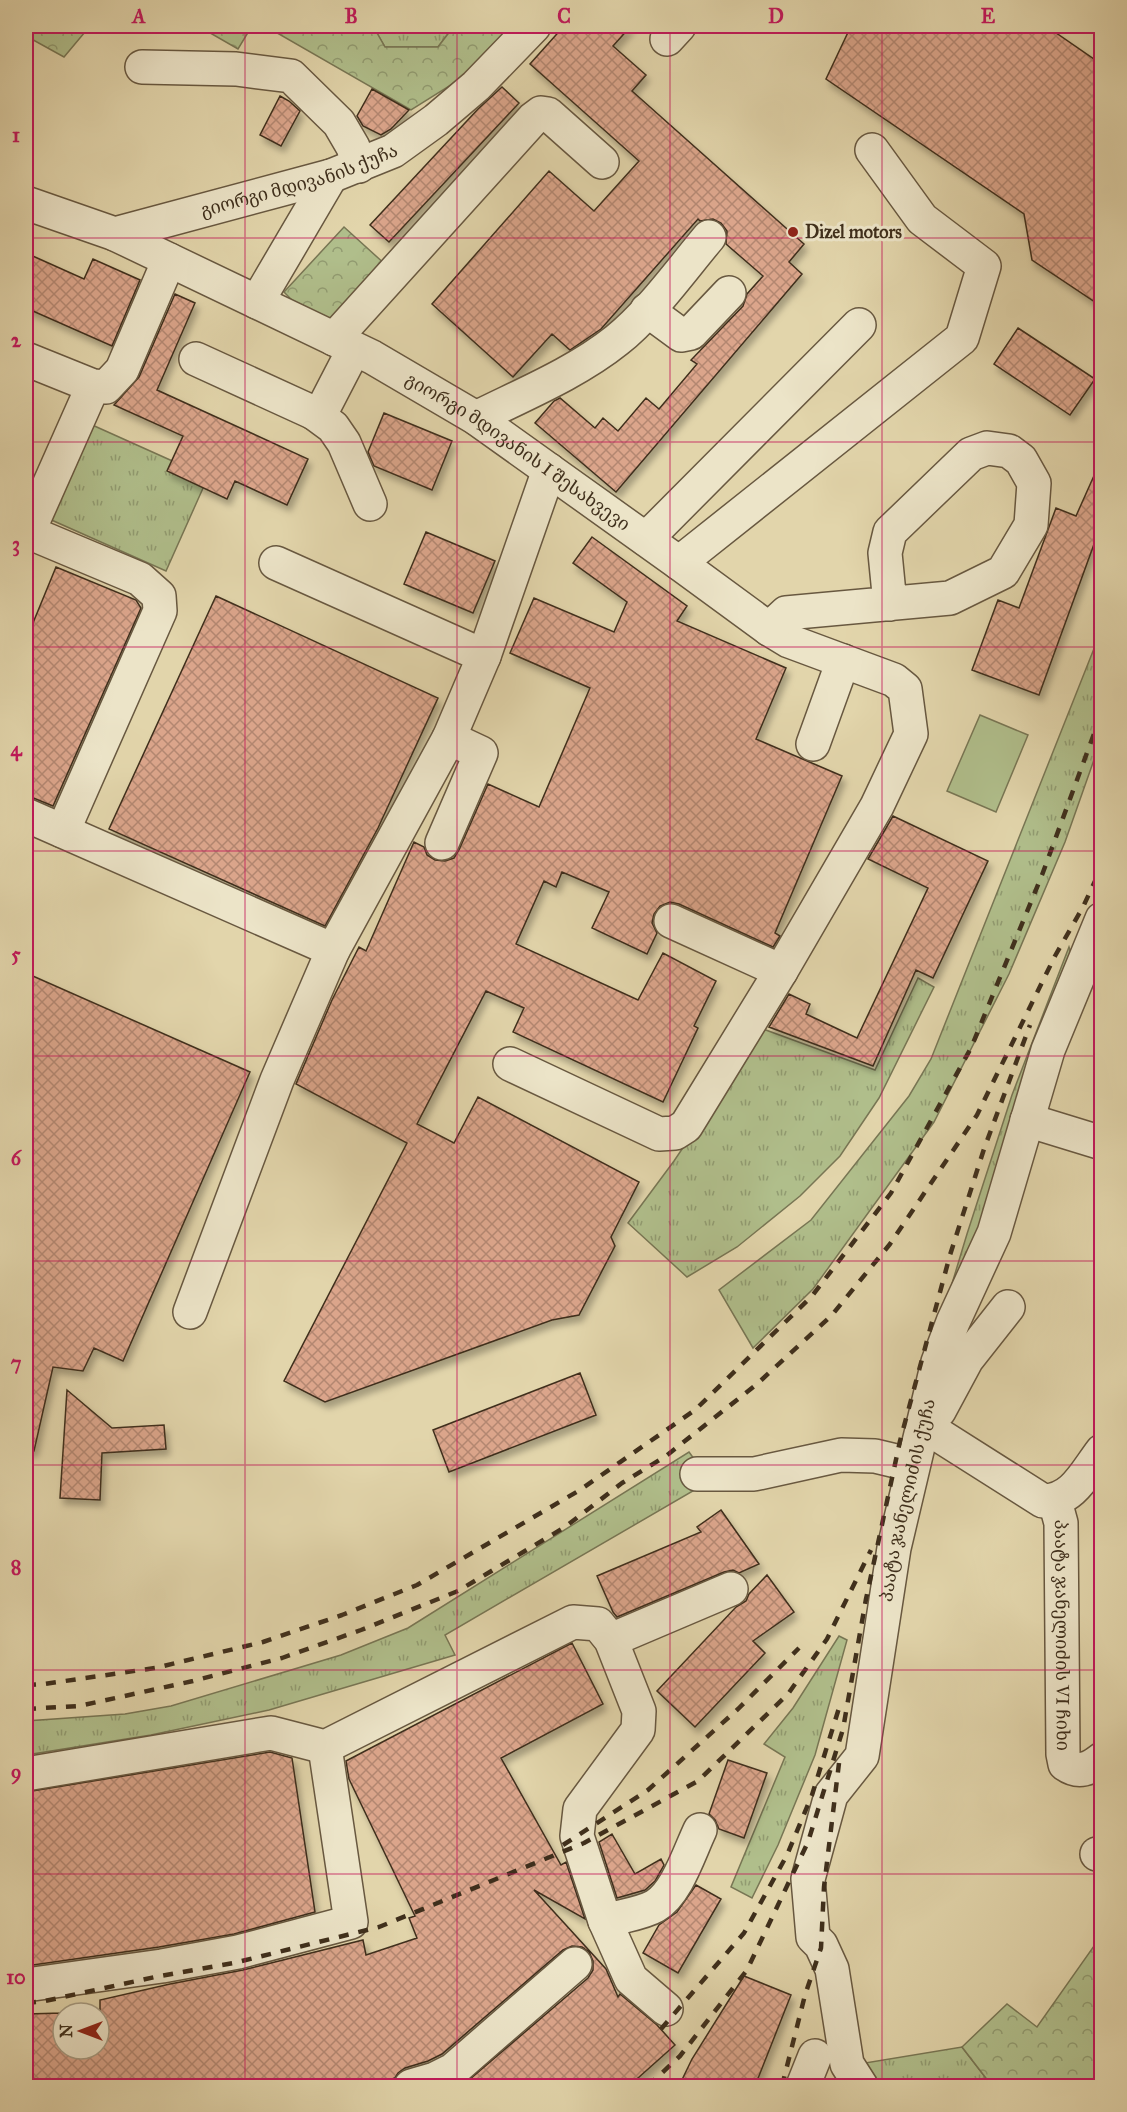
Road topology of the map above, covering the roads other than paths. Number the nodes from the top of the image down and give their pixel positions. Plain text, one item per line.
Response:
1 (534, 26) edge
2 (142, 67) dead end
3 (872, 150) dead end
4 (602, 162) dead end
5 (345, 171) junction
6 (26, 203) edge
7 (116, 234) junction
8 (709, 237) dead end
9 (169, 260) junction
10 (729, 293) dead end
11 (257, 302) junction
12 (647, 310) junction
13 (859, 325) dead end
14 (344, 344) junction
15 (26, 359) edge
16 (196, 359) dead end
17 (93, 386) junction
18 (315, 413) junction
19 (476, 418) junction
20 (549, 470) junction
21 (370, 504) dead end
22 (27, 535) edge
23 (646, 539) junction
24 (679, 562) junction
25 (276, 563) dead end
26 (890, 604) junction
27 (769, 629) junction
28 (484, 656) junction
29 (843, 661) junction
30 (449, 738) junction
31 (813, 744) dead end
32 (26, 815) edge
33 (63, 831) junction
34 (442, 843) dead end
35 (1101, 919) edge
36 (671, 921) dead end
37 (333, 951) junction
38 (781, 971) junction
39 (1088, 988) edge
40 (510, 1064) dead end
41 (1027, 1120) junction
42 (1101, 1143) edge
43 (1008, 1308) dead end
44 (190, 1312) dead end
45 (927, 1427) junction
46 (1101, 1450) edge
47 (912, 1467) junction
48 (697, 1474) dead end
49 (1055, 1501) junction
50 (731, 1589) dead end
51 (611, 1640) junction
52 (325, 1748) junction
53 (1101, 1759) edge
54 (26, 1774) edge
55 (700, 1830) dead end
56 (605, 1921) junction
57 (575, 1964) dead end
58 (26, 1985) edge
59 (666, 2009) dead end
60 (814, 2056) dead end
61 (411, 2086) edge
62 (803, 2086) edge
63 (861, 2086) edge

1 - 5 street, გიორგი მდივანის ქუჩა
2 - 5 street
3 - 24 street
4 - 14 street
5 - 7 street, გიორგი მდივანის ქუჩა
5 - 11 street
6 - 7 street
7 - 9 street, გიორგი მდივანის I შესახვევი
8 - 12 street
9 - 11 street, გიორგი მდივანის I შესახვევი
9 - 17 street
10 - 12 street
11 - 14 street, გიორგი მდივანის I შესახვევი
12 - 19 street
13 - 23 street
14 - 18 street
14 - 19 street, გიორგი მდივანის I შესახვევი
15 - 17 street
16 - 18 street
17 - 22 street
18 - 21 street
19 - 20 street, გიორგი მდივანის I შესახვევი
20 - 23 street, გიორგი მდივანის I შესახვევი
20 - 28 street
22 - 33 street
23 - 24 street, გიორგი მდივანის I შესახვევი
24 - 27 street, გიორგი მდივანის I შესახვევი
25 - 28 street
26 - 26 street
26 - 27 street
27 - 29 street, გიორგი მდივანის I შესახვევი
28 - 30 street
29 - 31 street
29 - 38 street, გიორგი მდივანის I შესახვევი
30 - 34 street
30 - 37 street
32 - 33 street
33 - 37 street
35 - 39 street, პაატა ჯანელიძის ქუჩა
36 - 38 street
37 - 44 street
38 - 40 street
39 - 41 street, პაატა ჯანელიძის ქუჩა
41 - 42 street
41 - 45 street, პაატა ჯანელიძის ქუჩა
43 - 45 street
45 - 47 street, პაატა ჯანელიძის ქუჩა
45 - 49 street, პაატა ჯანელიძის VI ჩიხი
46 - 49 street, პაატა ჯანელიძის VI ჩიხი
47 - 48 street
47 - 63 street, პაატა ჯანელიძის ქუჩა
49 - 53 street, პაატა ჯანელიძის VI ჩიხი
50 - 51 street
51 - 52 street
51 - 56 street
52 - 54 street
52 - 58 street
55 - 56 street
56 - 59 street
57 - 61 street
60 - 62 street

